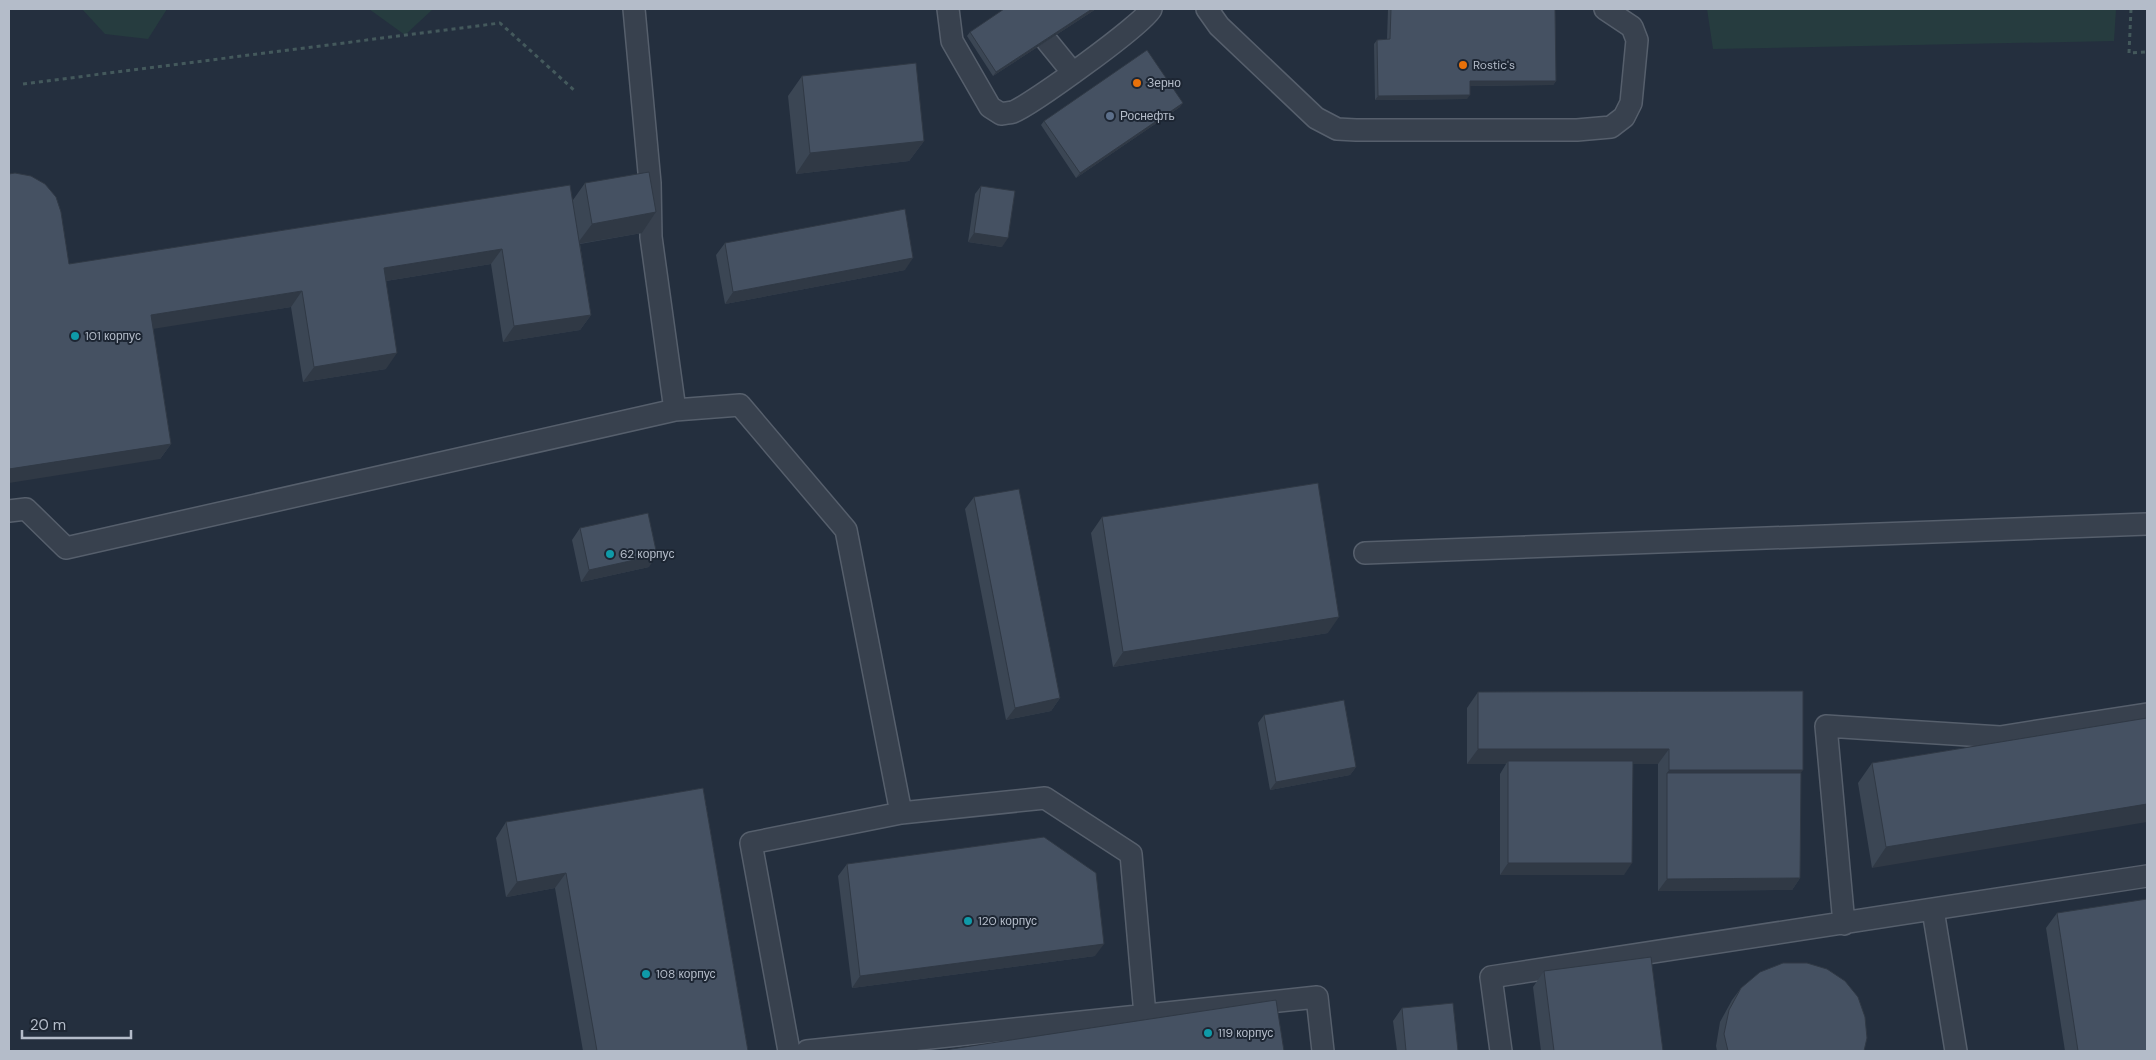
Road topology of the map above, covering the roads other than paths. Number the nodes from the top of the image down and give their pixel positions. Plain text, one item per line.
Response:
1 (634, 9) edge
2 (948, 9) edge
3 (1150, 9) edge
4 (1207, 9) edge
5 (1605, 9) edge
6 (1047, 41) edge
7 (1073, 73) junction
8 (675, 410) junction
9 (9, 511) edge
10 (2147, 524) edge
11 (1366, 553) dead end
12 (2147, 714) edge
13 (901, 813) junction
14 (2147, 876) edge
15 (1933, 910) junction
16 (1844, 924) junction
17 (1146, 1015) junction
18 (790, 1051) edge
19 (806, 1051) edge
20 (1323, 1051) edge
21 (1501, 1051) edge
22 (1956, 1051) edge

1 - 8 lane
2 - 7 lane
3 - 7 lane
4 - 5 lane
6 - 7 lane
8 - 9 lane
8 - 13 lane
10 - 11 lane
12 - 16 lane
13 - 17 lane
13 - 18 lane
14 - 15 lane
15 - 16 lane
15 - 22 lane
16 - 21 lane
17 - 19 lane
17 - 20 lane

